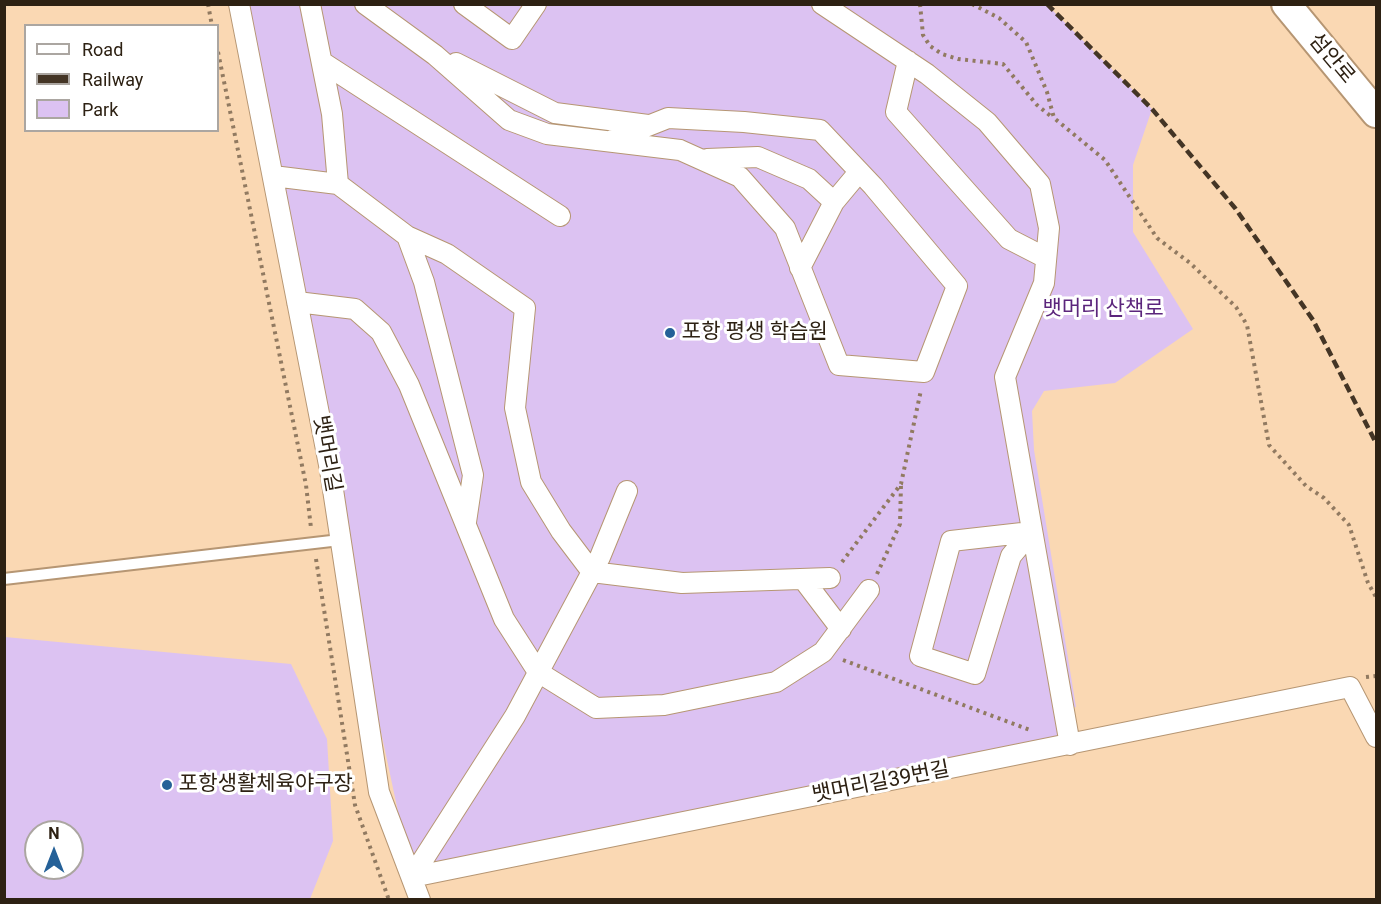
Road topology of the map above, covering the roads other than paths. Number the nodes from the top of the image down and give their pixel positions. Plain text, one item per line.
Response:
1 (239, 4) edge
2 (310, 4) edge
3 (365, 4) edge
4 (464, 4) edge
5 (536, 4) edge
6 (822, 4) edge
7 (1287, 4) edge
8 (435, 55) junction
9 (908, 61) junction
10 (322, 62) junction
11 (1377, 113) edge
12 (651, 125) junction
13 (610, 141) junction
14 (701, 159) junction
15 (860, 172) junction
16 (273, 176) junction
17 (338, 184) junction
18 (834, 202) junction
19 (560, 216) dead end
20 (407, 236) junction
21 (1046, 258) junction
22 (800, 268) junction
23 (297, 302) junction
24 (627, 491) dead end
25 (466, 527) junction
26 (1031, 532) junction
27 (340, 540) junction
28 (592, 572) junction
29 (830, 578) road end
30 (4, 579) edge
31 (803, 579) junction
32 (869, 590) road end
33 (841, 629) junction
34 (538, 672) junction
35 (1377, 737) edge
36 (1070, 745) junction
37 (412, 877) junction
38 (420, 900) edge

1 - 16 street, 뱃머리길
2 - 10 street
3 - 8 street
4 - 5 street
6 - 9 street
7 - 11 main road, 섬안로
8 - 12 street
8 - 13 street
9 - 21 street
9 - 21 street
10 - 17 street
10 - 19 street
12 - 13 street
12 - 15 street
13 - 14 street
14 - 18 street
14 - 22 street
15 - 18 street
15 - 22 street
16 - 17 street
16 - 23 street, 뱃머리길
17 - 20 street
18 - 22 street
20 - 25 street
20 - 28 street
21 - 26 street
23 - 25 street
23 - 27 street, 뱃머리길
24 - 28 street
25 - 34 street
26 - 26 street
26 - 36 street
27 - 30 lane
27 - 37 street, 뱃머리길
28 - 31 street
28 - 34 street
29 - 31 street
31 - 33 street
32 - 33 street
33 - 34 street
34 - 37 street
35 - 36 street, 뱃머리길39번길
36 - 37 street, 뱃머리길39번길
37 - 38 street, 뱃머리길

